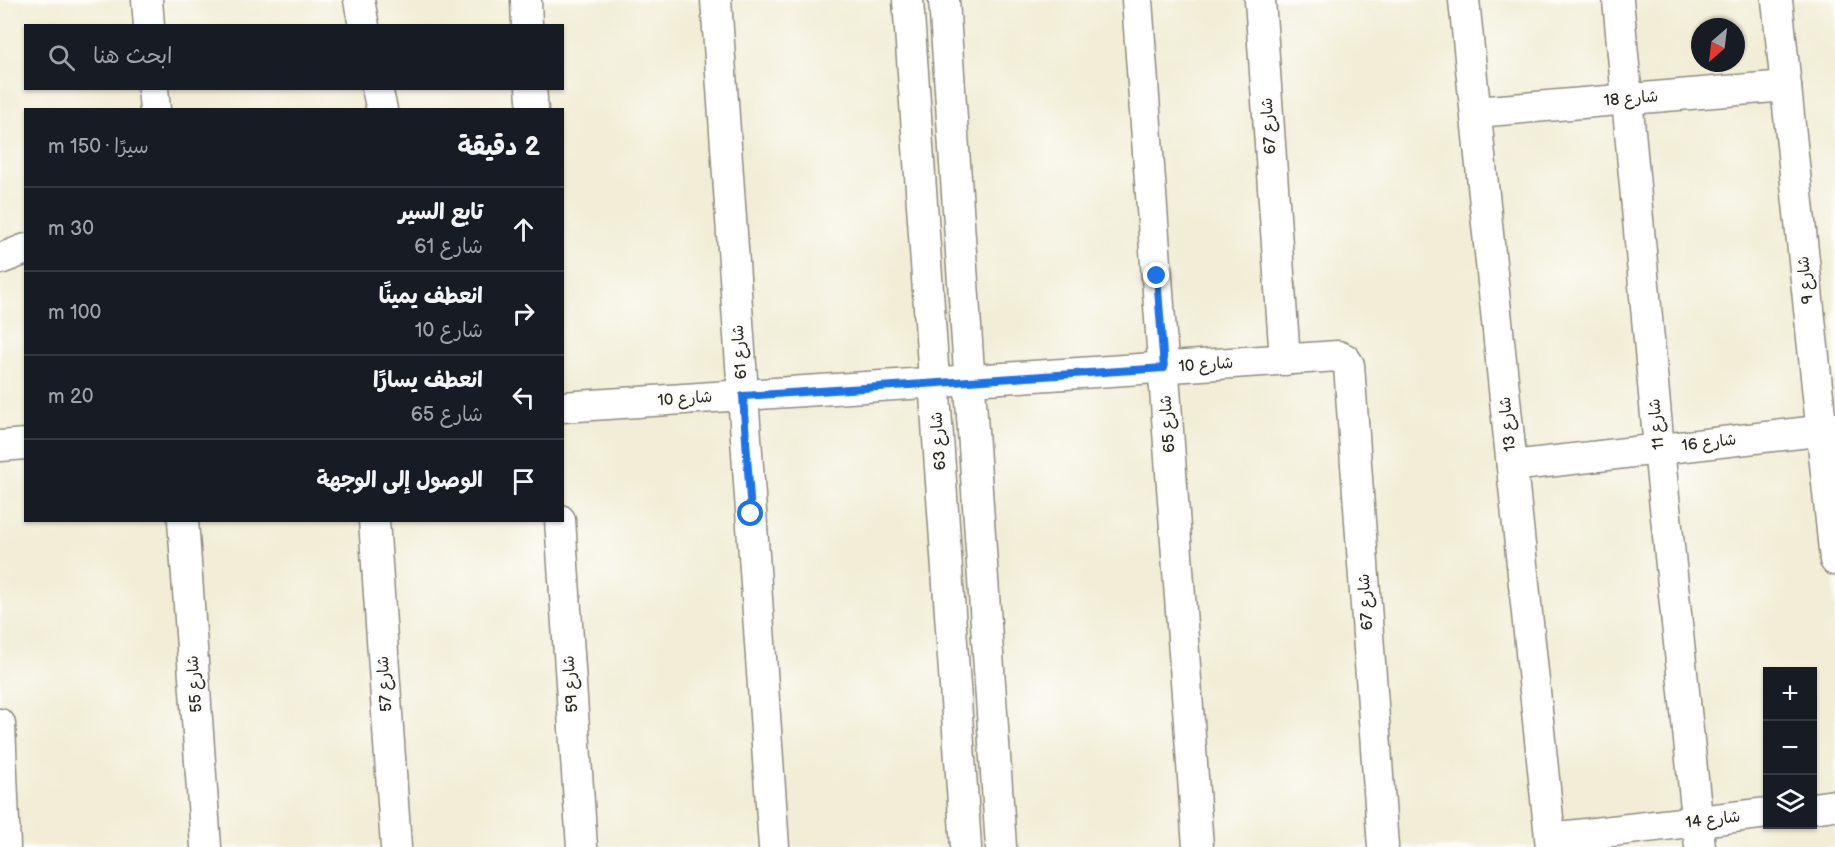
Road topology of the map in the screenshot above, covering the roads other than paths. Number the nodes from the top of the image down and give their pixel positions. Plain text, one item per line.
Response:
1 (147, 0) edge
2 (359, 0) edge
3 (526, 0) edge
4 (716, 0) edge
5 (908, 0) edge
6 (944, 0) edge
7 (1137, 0) edge
8 (1260, 0) edge
9 (1464, 0) edge
10 (1618, 0) edge
11 (1777, 0) edge
12 (149, 24) edge
13 (364, 24) edge
14 (527, 24) edge
15 (1786, 86) junction
16 (153, 90) edge
17 (377, 90) edge
18 (531, 90) edge
19 (1627, 99) junction
20 (155, 108) edge
21 (382, 108) edge
22 (533, 108) edge
23 (1476, 112) junction
24 (24, 250) edge
25 (0, 259) edge
26 (1345, 358) joint
27 (1285, 360) junction
28 (1164, 368) junction
29 (970, 381) junction
30 (935, 383) junction
31 (743, 396) junction
32 (564, 407) edge
33 (1828, 430) edge
34 (24, 444) edge
35 (0, 446) edge
36 (1659, 449) junction
37 (1512, 466) junction
38 (183, 522) edge
39 (374, 522) edge
40 (560, 522) edge
41 (1835, 560) edge
42 (0, 724) edge
43 (1835, 806) edge
44 (1817, 808) edge
45 (1763, 814) edge
46 (1699, 834) edge
47 (1551, 843) edge
48 (5, 847) edge
49 (206, 847) edge
50 (396, 847) edge
51 (582, 847) edge
52 (774, 847) edge
53 (966, 847) edge
54 (1001, 847) edge
55 (1198, 847) edge
56 (1383, 847) edge

1 - 12 street
2 - 13 street
3 - 14 street
4 - 31 street, شارع 61
5 - 30 street, شارع 63
6 - 29 street
7 - 28 street, شارع 65
8 - 27 street, شارع 67
9 - 23 street, شارع 13
10 - 19 street, شارع 11
11 - 15 street, شارع 9
15 - 19 street, شارع 18
15 - 33 street, شارع 9
16 - 20 street
17 - 21 street
18 - 22 street
19 - 23 street, شارع 18
19 - 36 street, شارع 11
23 - 37 street, شارع 13
24 - 25 street
26 - 27 street, شارع 10
26 - 56 street, شارع 67
27 - 28 street, شارع 10
28 - 29 street, شارع 10
28 - 55 street, شارع 65
29 - 30 street, شارع 10
29 - 54 street
30 - 31 street, شارع 10
30 - 53 street, شارع 63
31 - 32 street, شارع 10
31 - 52 street, شارع 61
33 - 36 street, شارع 16
33 - 41 street, شارع 9
34 - 35 street
36 - 37 street, شارع 16
36 - 46 street, شارع 11
37 - 47 street, شارع 13
38 - 49 street, شارع 55
39 - 50 street, شارع 57
40 - 51 street, شارع 59
42 - 48 street
43 - 44 street
45 - 46 street, شارع 14
46 - 47 street, شارع 14

